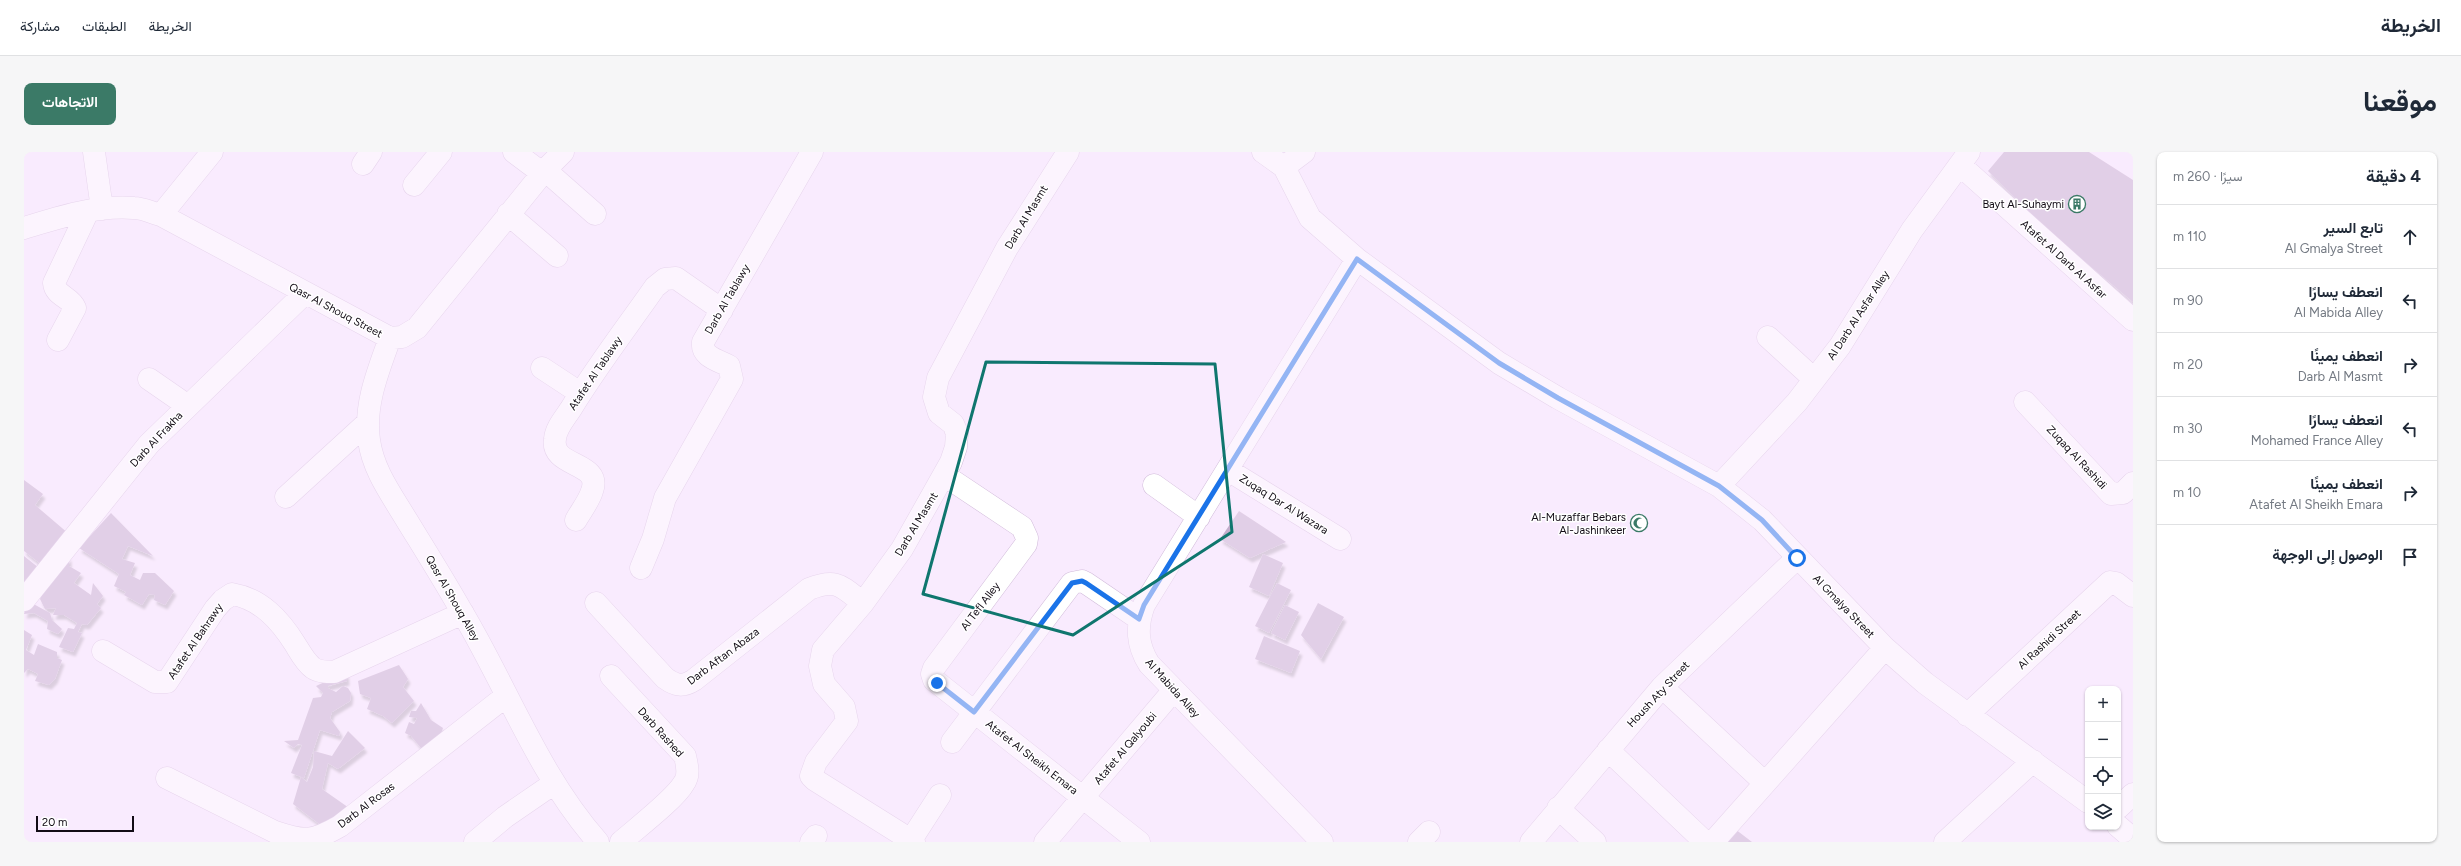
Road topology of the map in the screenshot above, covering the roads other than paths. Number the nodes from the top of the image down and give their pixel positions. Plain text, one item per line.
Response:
1 (94, 152) edge
2 (212, 152) edge
3 (441, 152) edge
4 (514, 152) edge
5 (563, 152) edge
6 (812, 152) edge
7 (1068, 152) edge
8 (1263, 152) edge
9 (1304, 152) edge
10 (1964, 159) edge
11 (1284, 167) junction
12 (543, 172) junction
13 (414, 185) dead end
14 (95, 210) junction
15 (508, 214) junction
16 (596, 214) dead end
17 (161, 215) junction
18 (24, 228) edge
19 (557, 256) dead end
20 (1357, 259) junction
21 (305, 293) junction
22 (722, 310) junction
23 (2133, 320) edge
24 (1768, 337) dead end
25 (390, 338) junction
26 (58, 340) dead end
27 (542, 368) dead end
28 (149, 379) dead end
29 (1814, 379) junction
30 (580, 393) junction
31 (2025, 402) dead end
32 (188, 406) junction
33 (367, 423) junction
34 (1228, 470) junction
35 (944, 476) junction
36 (2133, 483) edge
37 (1154, 485) dead end
38 (1719, 486) junction
39 (286, 497) dead end
40 (1199, 517) junction
41 (576, 520) dead end
42 (1340, 539) dead end
43 (1797, 558) junction
44 (641, 568) dead end
45 (2133, 596) edge
46 (24, 600) edge
47 (596, 603) dead end
48 (863, 603) junction
49 (463, 613) junction
50 (1139, 619) junction
51 (1885, 648) junction
52 (103, 651) dead end
53 (934, 668) joint
54 (611, 676) dead end
55 (1662, 687) junction
56 (1173, 691) junction
57 (506, 696) junction
58 (974, 712) junction
59 (1967, 715) junction
60 (952, 742) dead end
61 (1608, 750) junction
62 (2033, 761) junction
63 (167, 778) dead end
64 (1765, 783) junction
65 (554, 784) junction
66 (940, 794) dead end
67 (2133, 794) edge
68 (1084, 797) junction
69 (2085, 800) edge
70 (2121, 805) edge
71 (1558, 808) junction
72 (2121, 828) edge
73 (2133, 838) edge
74 (912, 841) edge
75 (475, 842) edge
76 (598, 842) edge
77 (621, 842) edge
78 (1045, 842) edge
79 (1139, 842) edge
80 (1322, 842) edge
81 (1531, 842) edge
82 (1595, 842) edge
83 (1705, 842) edge
84 (1714, 842) edge
85 (1946, 842) edge

1 - 14 street
2 - 17 street
3 - 13 street
4 - 12 street
5 - 12 street, Qasr Al Shouq Street
6 - 22 street, Darb Al Tablawy
7 - 35 street, Darb Al Masmt
8 - 11 street
9 - 11 street
10 - 23 street, Atafet Al Darb Al Asfar
10 - 29 street, Al Darb Al Asfar Alley
11 - 20 street, Al Gmalya Street
12 - 15 street, Qasr Al Shouq Street
12 - 16 street
14 - 17 street, Qasr Al Shouq Street
14 - 18 street, Qasr Al Shouq Street
14 - 26 street
15 - 19 street
15 - 25 street, Qasr Al Shouq Street
17 - 21 street, Qasr Al Shouq Street
20 - 34 street, Al Mabida Alley
20 - 38 street, Al Gmalya Street
21 - 25 street, Qasr Al Shouq Street
21 - 32 street, Darb Al Frakha
22 - 30 street, Atafet Al Tablawy
22 - 44 street, Darb Al Tablawy
24 - 29 street
25 - 33 street, Qasr Al Shouq Alley
27 - 30 street
28 - 32 street
29 - 38 street, Al Darb Al Asfar Alley
30 - 41 street, Atafet Al Tablawy
31 - 36 street, Zuqaq Al Rashidi
32 - 46 street, Darb Al Frakha
33 - 39 street
33 - 49 street, Qasr Al Shouq Alley
34 - 40 street, Al Mabida Alley
34 - 42 street, Zuqaq Dar Al Wazara
35 - 48 street, Darb Al Masmt
35 - 53 street, Al Tefl Alley
37 - 40 street
38 - 43 street, Al Gmalya Street
40 - 50 street, Al Mabida Alley
43 - 51 street, Al Gmalya Street
43 - 55 street, Housh Aty Street
45 - 59 street, Al Rashidi Street
47 - 48 street, Darb Aftan Abaza
48 - 74 street, Darb Al Masmt
49 - 52 street, Atafet Al Bahrawy
49 - 57 street, Qasr Al Shouq Alley
50 - 56 street, Al Mabida Alley
50 - 58 street
51 - 59 street, Al Gmalya Street
51 - 64 street
53 - 58 street, Atafet Al Sheikh Emara
54 - 77 street, Darb Rashed
55 - 61 street, Housh Aty Street
55 - 64 street
56 - 68 street, Atafet Al Qalyoubi
56 - 80 street, Al Mabida Alley
57 - 63 street, Darb Al Rosas
57 - 65 street, Qasr Al Shouq Alley
58 - 60 street
58 - 68 street, Atafet Al Sheikh Emara
59 - 62 street, Al Gmalya Street
61 - 71 street, Housh Aty Street
61 - 83 street
62 - 69 street, Al Gmalya Street
62 - 85 street
64 - 84 street
65 - 75 street
65 - 76 street, Qasr Al Shouq Alley
66 - 74 street
67 - 70 street
68 - 78 street, Atafet Al Qalyoubi
68 - 79 street, Atafet Al Sheikh Emara
71 - 81 street, Housh Aty Street
71 - 82 street
72 - 73 street

